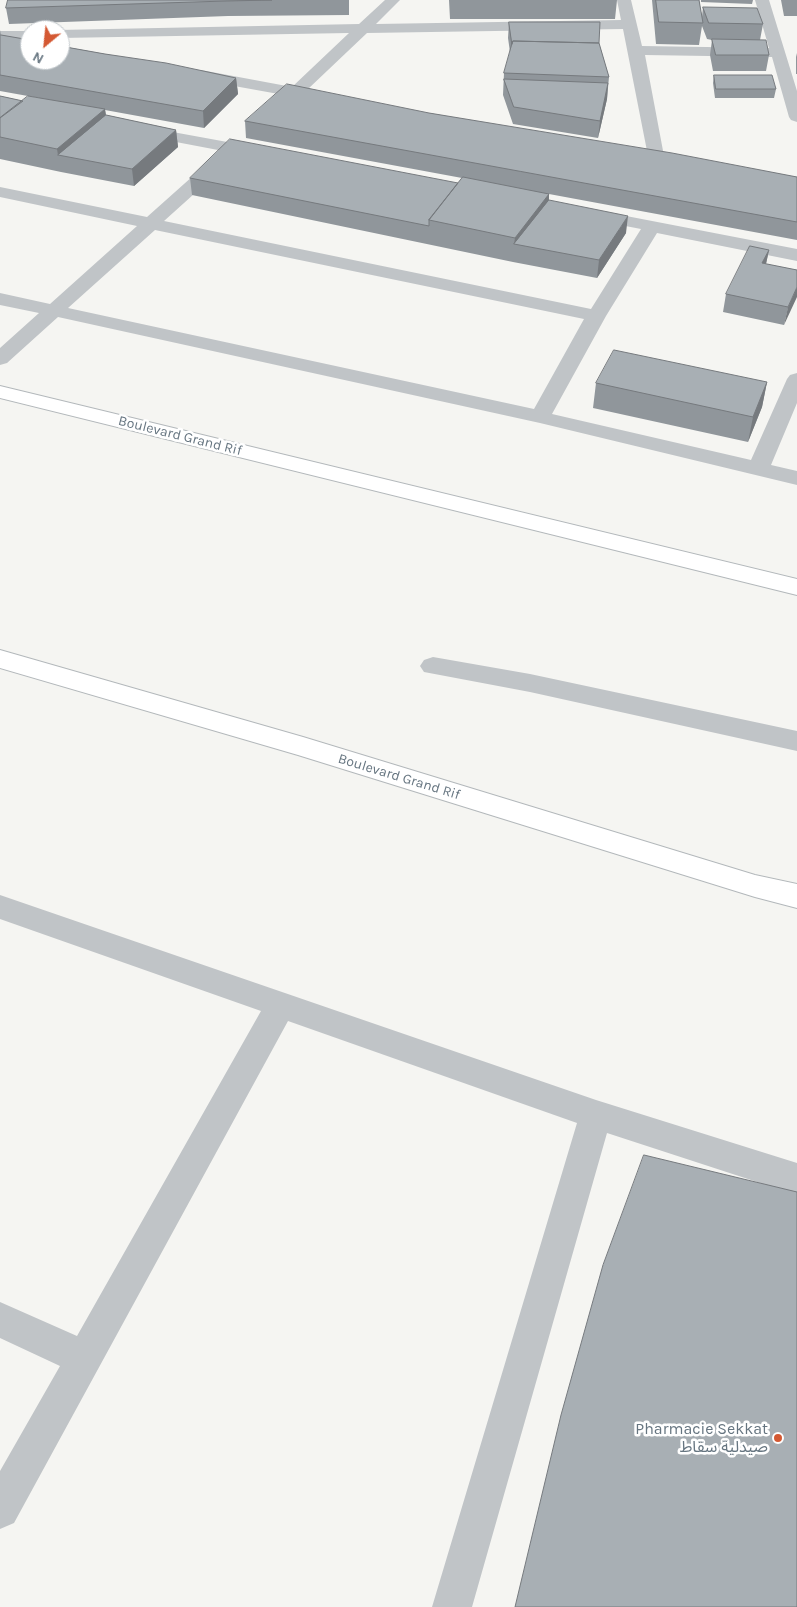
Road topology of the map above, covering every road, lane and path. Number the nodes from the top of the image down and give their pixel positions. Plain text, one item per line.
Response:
1 (393, 0) edge
2 (624, 0) edge
3 (762, 0) edge
4 (629, 24) junction
5 (361, 28) junction
6 (70, 34) edge
7 (0, 35) edge
8 (20, 35) edge
9 (0, 40) edge
10 (20, 43) edge
11 (636, 50) junction
12 (779, 53) junction
13 (188, 73) edge
14 (296, 92) junction
15 (335, 99) edge
16 (275, 111) edge
17 (797, 118) edge
18 (127, 128) edge
19 (241, 142) junction
20 (637, 152) edge
21 (273, 156) edge
22 (656, 156) junction
23 (675, 159) edge
24 (0, 192) edge
25 (574, 211) edge
26 (152, 224) junction
27 (652, 226) junction
28 (797, 255) edge
29 (0, 299) edge
30 (53, 312) junction
31 (596, 316) junction
32 (0, 359) edge
33 (797, 379) edge
34 (0, 392) edge
35 (540, 417) junction
36 (758, 469) junction
37 (797, 478) edge
38 (797, 587) edge
39 (0, 659) edge
40 (433, 666) dead end
41 (797, 741) edge
42 (797, 896) edge
43 (0, 907) edge
44 (281, 1004) junction
45 (596, 1115) junction
46 (797, 1179) edge
47 (0, 1320) edge
48 (84, 1358) junction
49 (0, 1509) edge
50 (452, 1607) edge

1 - 5 street
2 - 4 street
3 - 12 street
4 - 5 street
4 - 11 street
5 - 6 street
5 - 14 street
7 - 8 street
9 - 10 street
11 - 12 street
11 - 22 street
12 - 17 street
13 - 14 street
14 - 15 street
14 - 16 street
18 - 19 street
19 - 21 street
19 - 26 street
20 - 22 street
22 - 23 street
24 - 26 street
25 - 27 street
26 - 30 street
26 - 31 street
27 - 28 street
27 - 31 street
29 - 30 street
30 - 32 street
30 - 35 street
31 - 35 street
33 - 36 street
34 - 38 main road, Boulevard Grand Rif
35 - 36 street
36 - 37 street
39 - 42 main road, Boulevard Grand Rif
40 - 41 street
43 - 44 street
44 - 45 street
44 - 48 street
45 - 46 street
45 - 50 street
47 - 48 street
48 - 49 street

